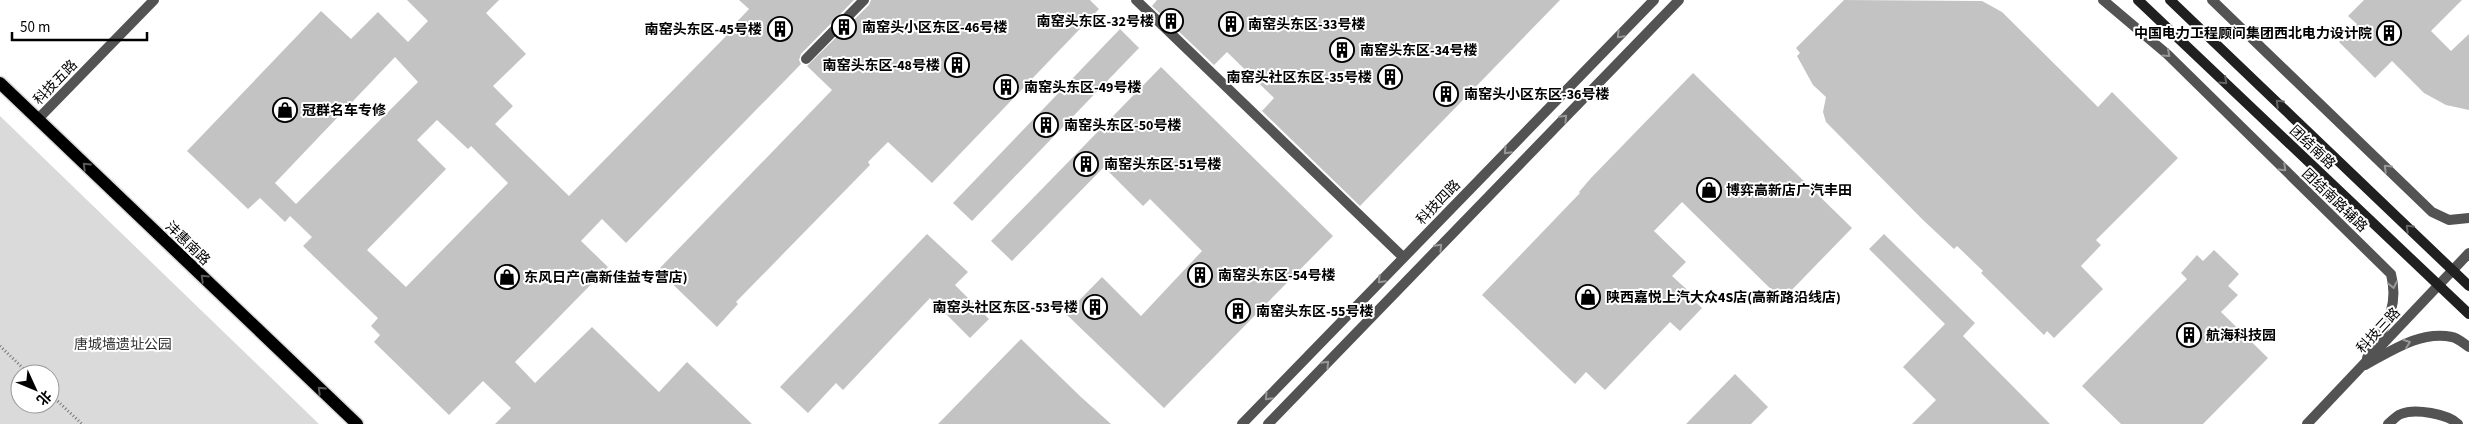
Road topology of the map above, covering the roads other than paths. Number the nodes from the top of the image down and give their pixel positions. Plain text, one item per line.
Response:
1 (154, 0) edge
2 (864, 0) edge
3 (1136, 0) edge
4 (1678, 0) edge
5 (2103, 0) edge
6 (2138, 0) edge
7 (2170, 0) edge
8 (2212, 0) edge
9 (1652, 1) edge
10 (806, 59) dead end
11 (0, 82) edge
12 (38, 119) junction
13 (2469, 218) edge
14 (2469, 253) edge
15 (1403, 257) junction
16 (2453, 270) junction
17 (2439, 284) junction
18 (2469, 286) edge
19 (2469, 314) edge
20 (2469, 347) edge
21 (2364, 366) junction
22 (356, 424) edge
23 (1242, 424) edge
24 (1268, 424) edge
25 (2307, 424) edge
26 (2388, 424) edge
27 (2458, 424) edge

1 - 12 street, 科技五路
2 - 10 street
3 - 15 street
24 -> 4 street
5 -> 21 street, 团结南路辅路
6 -> 17 main road, 团结南路
16 -> 7 main road, 团结南路
13 -> 8 street
9 -> 15 street, 科技四路
11 - 12 main road, 沣惠南路
22 -> 12 main road, 沣惠南路
14 - 16 street, 科技三路
15 -> 23 street, 科技四路
16 - 17 street, 科技三路
16 - 18 main road, 团结南路
17 - 19 main road, 团结南路
17 - 21 street, 科技三路
21 -> 20 street
21 - 25 street, 科技三路
26 - 27 street

